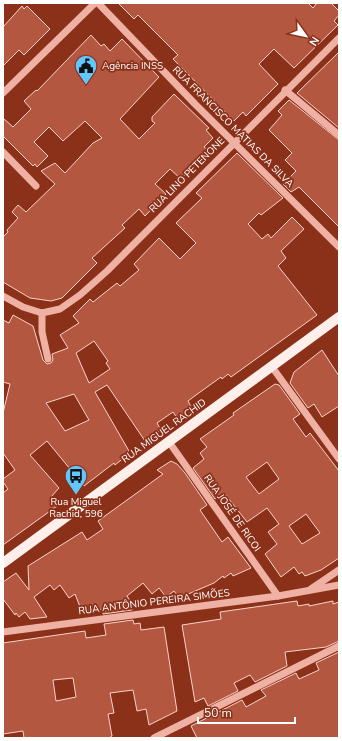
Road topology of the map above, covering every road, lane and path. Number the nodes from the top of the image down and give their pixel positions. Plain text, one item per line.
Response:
1 (95, 3) edge
2 (98, 3) edge
3 (339, 38) edge
4 (285, 90) junction
5 (3, 93) edge
6 (339, 135) edge
7 (233, 142) junction
8 (3, 152) edge
9 (36, 186) dead end
10 (339, 247) edge
11 (3, 296) edge
12 (42, 313) junction
13 (339, 317) edge
14 (48, 359) dead end
15 (272, 367) junction
16 (169, 442) junction
17 (339, 459) edge
18 (3, 563) edge
19 (339, 570) edge
20 (339, 585) edge
21 (307, 591) junction
22 (278, 596) junction
23 (3, 632) edge
24 (339, 646) edge
25 (154, 738) edge

1 - 5 street
2 - 7 street, RUA FRANCISCO MATIAS DA SILVA
3 - 4 street, RUA LINO PETENONE
4 - 6 street
4 - 7 street, RUA LINO PETENONE
7 - 10 street, RUA FRANCISCO MATIAS DA SILVA
7 - 12 street, RUA LINO PETENONE
8 - 9 street
11 - 12 street
12 - 14 street
13 - 15 main road, RUA MIGUEL RACHID
15 - 16 main road, RUA MIGUEL RACHID
15 - 17 street
16 - 18 main road, RUA MIGUEL RACHID
16 - 22 street, RUA JOSÉ DE RICOI
19 - 21 street, RUA ANTÔNIO PEREIRA SIMÕES
20 - 21 street, RUA ANTÔNIO PEREIRA SIMÕES
21 - 22 street, RUA ANTÔNIO PEREIRA SIMÕES
22 - 23 street, RUA ANTÔNIO PEREIRA SIMÕES
24 - 25 street

